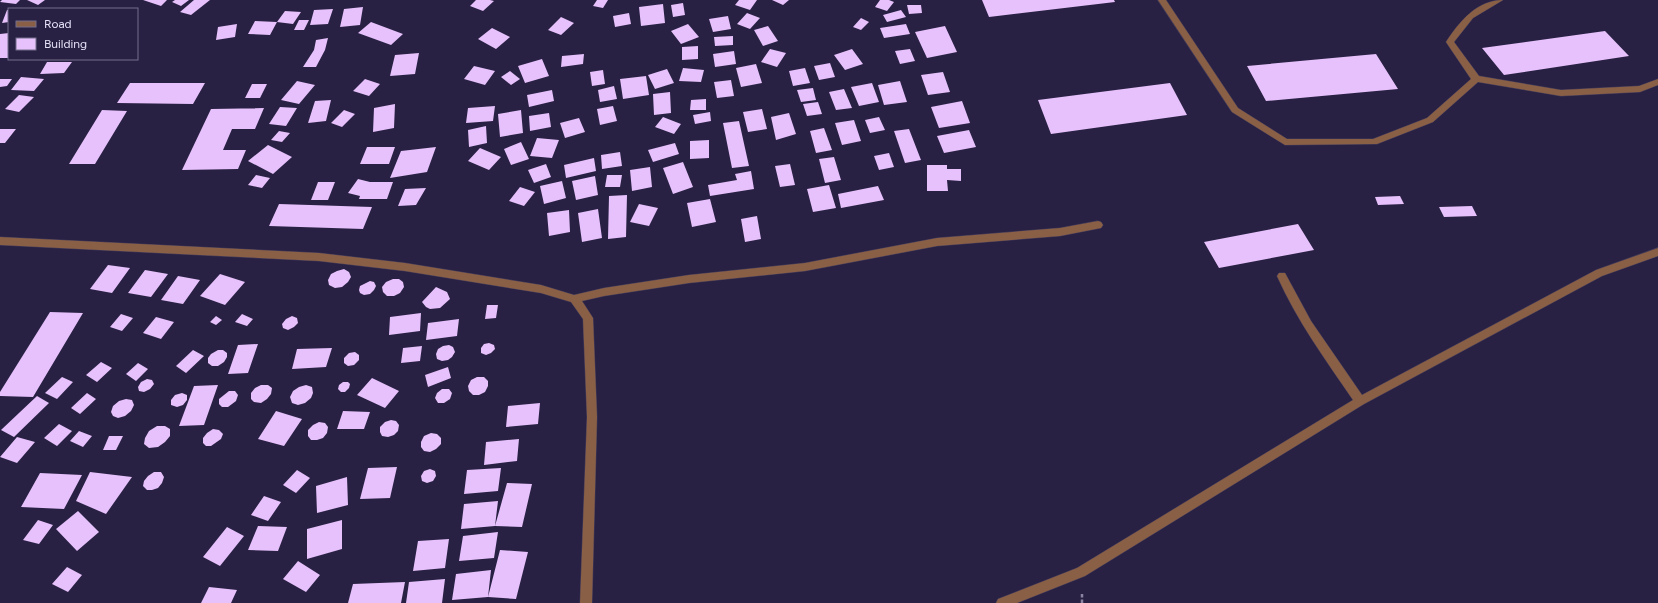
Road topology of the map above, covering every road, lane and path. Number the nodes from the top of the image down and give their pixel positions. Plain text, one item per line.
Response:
1 (1162, 0) edge
2 (1499, 0) edge
3 (1476, 79) junction
4 (1658, 82) edge
5 (1098, 225) dead end
6 (0, 241) edge
7 (1658, 252) edge
8 (1282, 276) dead end
9 (574, 299) junction
10 (1360, 401) junction
11 (586, 603) edge
12 (1002, 603) edge

1 - 3 street
2 - 3 street
3 - 4 street
5 - 9 street
6 - 9 street
7 - 10 street
8 - 10 street
9 - 11 street
10 - 12 street

